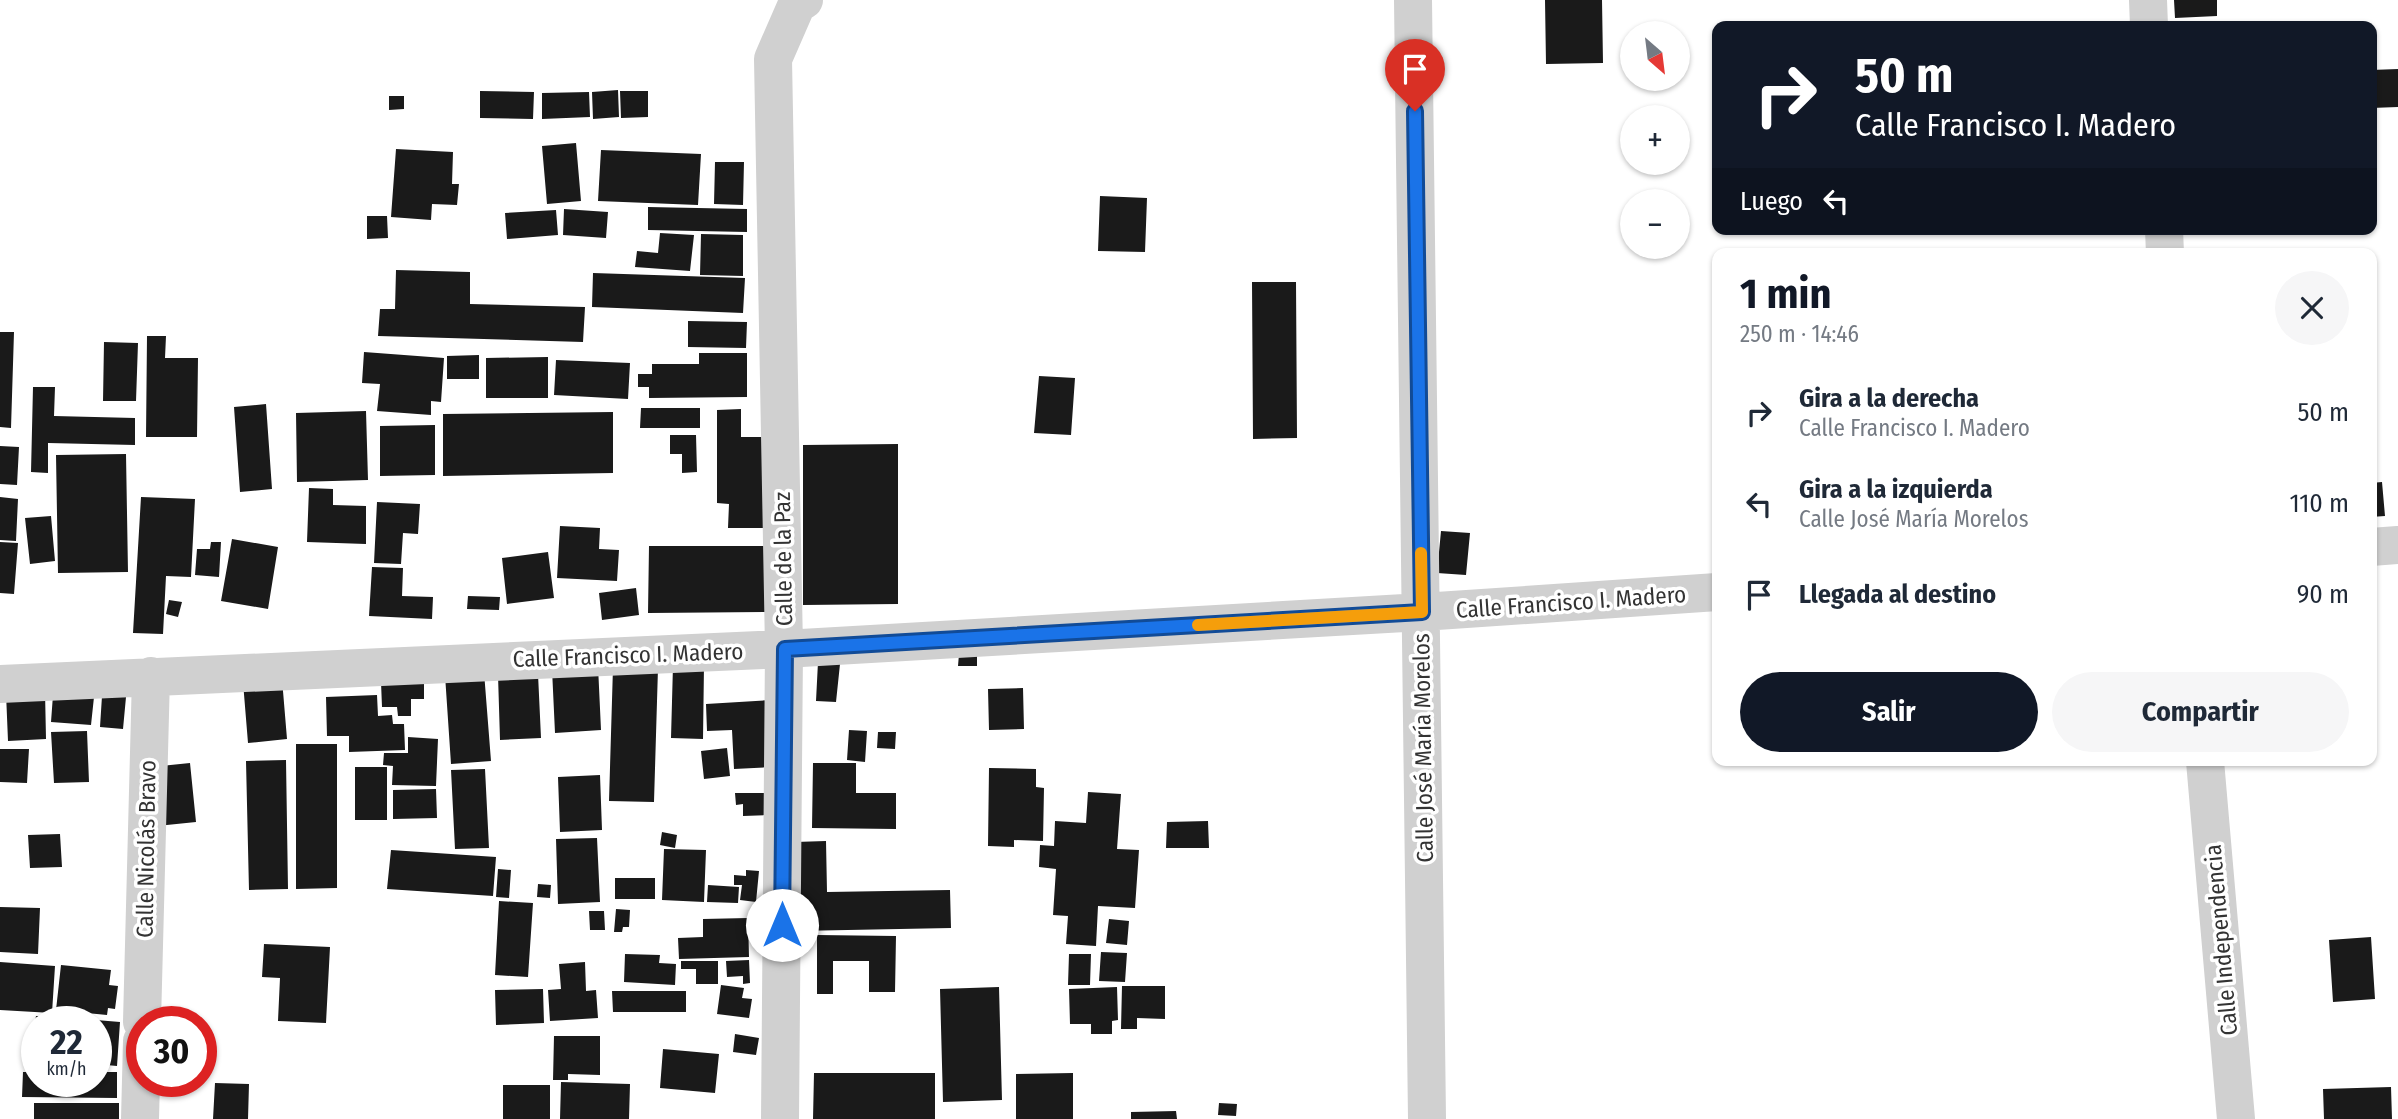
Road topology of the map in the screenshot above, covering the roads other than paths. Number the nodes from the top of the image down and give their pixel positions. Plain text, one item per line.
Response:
1 (1413, 0) edge
2 (2148, 0) edge
3 (800, 2) edge
4 (2149, 21) edge
5 (2398, 545) edge
6 (2377, 547) edge
7 (1712, 592) edge
8 (1422, 612) junction
9 (785, 649) junction
10 (151, 676) junction
11 (0, 684) edge
12 (2205, 766) edge
13 (142, 1006) edge
14 (141, 1097) edge
15 (140, 1119) edge
16 (780, 1119) edge
17 (1427, 1119) edge
18 (2236, 1119) edge

1 - 8 street, Calle José María Morelos
2 - 4 street
3 - 9 street, Calle de la Paz
5 - 6 street
7 - 8 street, Calle Francisco I. Madero
8 - 9 street, Calle Francisco I. Madero
8 - 17 street, Calle José María Morelos
9 - 10 street, Calle Francisco I. Madero
9 - 16 street, Calle de la Paz
10 - 11 street, Calle Francisco I. Madero
10 - 13 street, Calle Nicolás Bravo
12 - 18 street, Calle Independencia
14 - 15 street

